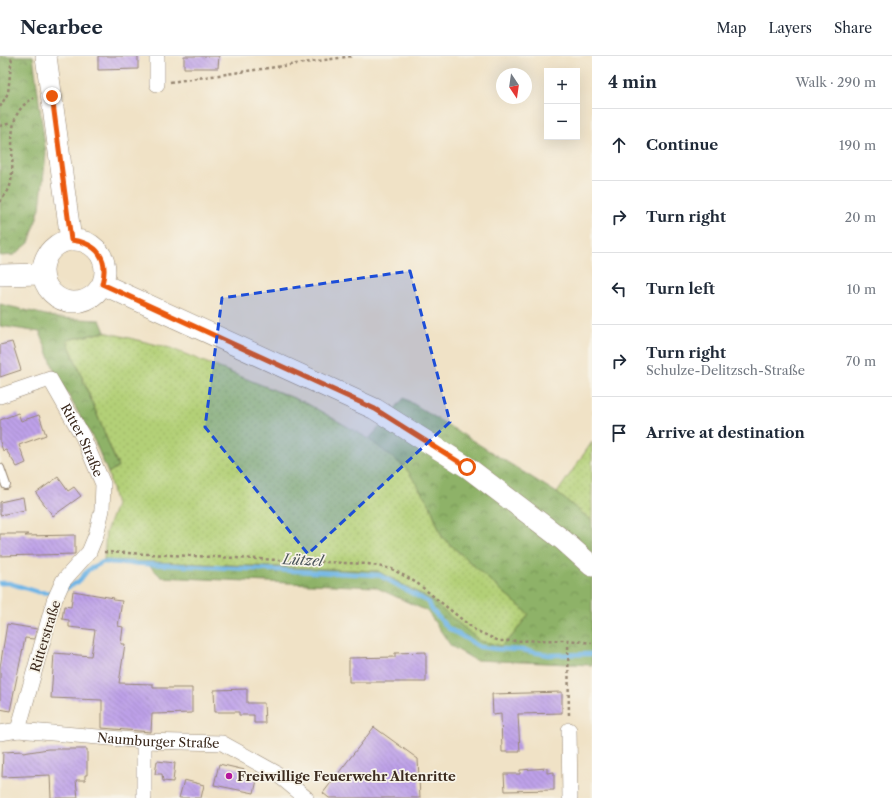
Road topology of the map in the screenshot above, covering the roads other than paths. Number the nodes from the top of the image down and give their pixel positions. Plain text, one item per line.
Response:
1 (46, 56) edge
2 (157, 56) edge
3 (157, 84) road end
4 (71, 240) junction
5 (43, 274) junction
6 (0, 275) edge
7 (102, 284) junction
8 (0, 396) edge
9 (0, 468) edge
10 (6, 485) dead end
11 (89, 552) joint
12 (592, 566) edge
13 (18, 730) junction
14 (569, 730) road end
15 (0, 733) edge
16 (144, 740) junction
17 (299, 795) edge
18 (144, 798) edge
19 (570, 798) edge

1 - 4 main road
2 - 3 street
4 - 5 main road
4 - 7 main road
5 - 6 main road
5 - 7 main road
7 - 12 main road
8 - 11 street, Ritter Straße
9 - 10 lane
11 - 13 street, Ritterstraße
13 - 15 street, Naumburger Straße
13 - 16 street, Naumburger Straße
14 - 19 street
16 - 17 street, Naumburger Straße
16 - 18 street

